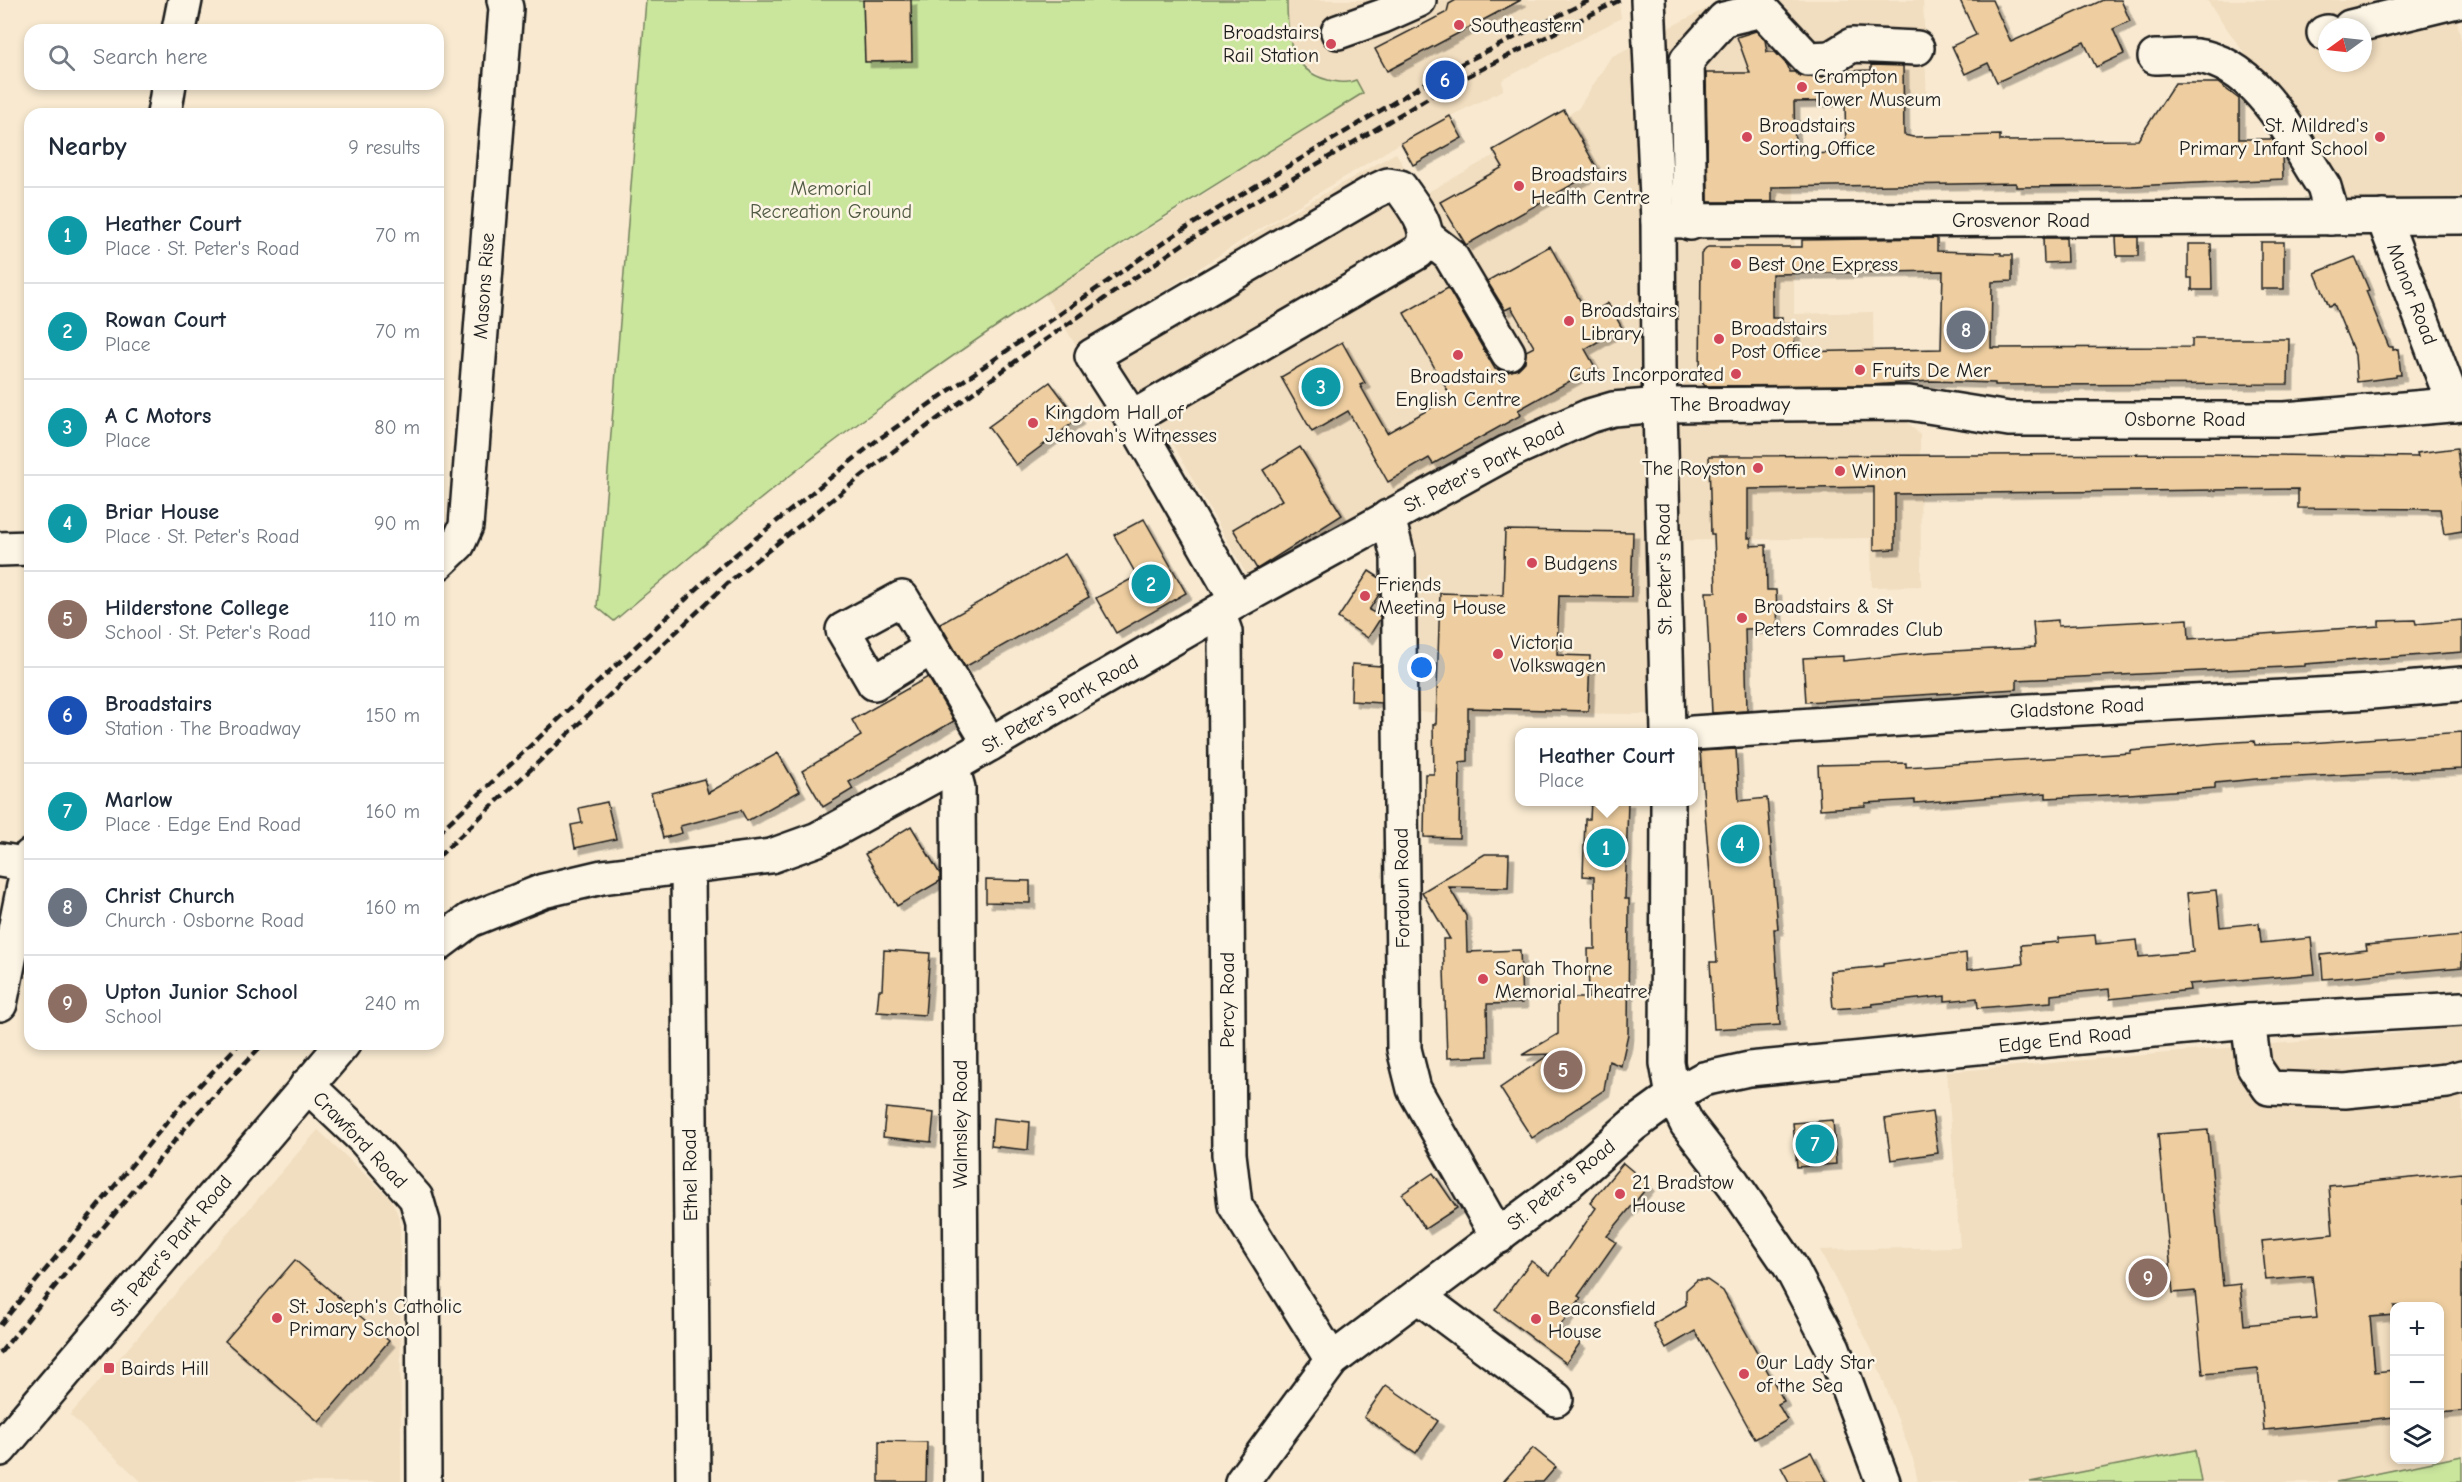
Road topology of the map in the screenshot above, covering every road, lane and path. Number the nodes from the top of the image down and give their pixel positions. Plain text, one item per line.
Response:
1 (184, 0) edge
2 (504, 0) edge
3 (1419, 0) edge
4 (2461, 0) edge
5 (1648, 3) edge
6 (2372, 22) edge
7 (180, 24) edge
8 (1338, 32) dead end
9 (1917, 48) dead end
10 (2156, 57) dead end
11 (168, 90) edge
12 (165, 108) edge
13 (2462, 217) edge
14 (2331, 218) junction
15 (2383, 218) junction
16 (1674, 222) junction
17 (1427, 237) junction
18 (1508, 353) dead end
19 (1909, 403) joint
20 (2458, 404) edge
21 (1661, 405) junction
22 (1132, 418) junction
23 (1388, 517) junction
24 (24, 548) edge
25 (0, 549) edge
26 (444, 557) edge
27 (1228, 607) junction
28 (931, 648) dead end
29 (2462, 684) edge
30 (1668, 728) edge
31 (1698, 733) edge
32 (990, 744) junction
33 (952, 766) junction
34 (1668, 806) edge
35 (20, 860) edge
36 (688, 868) junction
37 (444, 940) edge
38 (0, 1004) edge
39 (2462, 1009) edge
40 (2248, 1021) junction
41 (338, 1050) edge
42 (2462, 1077) edge
43 (307, 1085) junction
44 (1673, 1096) junction
45 (1498, 1237) junction
46 (1418, 1296) junction
47 (1332, 1360) junction
48 (1556, 1399) dead end
49 (0, 1449) edge
50 (424, 1482) edge
51 (693, 1482) edge
52 (962, 1482) edge
53 (1242, 1482) edge
54 (1883, 1482) edge

1 - 7 street
2 - 26 street, Masons Rise
3 - 8 street
4 - 6 street
5 - 16 street, The Broadway
9 - 16 street
10 - 14 street
11 - 12 street
13 - 15 street, Grosvenor Road
14 - 15 street, Grosvenor Road
14 - 16 street, Grosvenor Road
15 - 20 street, Manor Road
16 - 21 street, The Broadway
17 - 18 street
17 - 22 street
17 - 22 street, Percy Road
19 - 20 street, Osborne Road
19 - 21 street, The Broadway
21 - 23 street, St. Peter's Park Road
21 - 30 street, St. Peter's Road
22 - 27 street, Percy Road
23 - 27 street, St. Peter's Park Road
23 - 45 street, Fordoun Road
24 - 25 street
27 - 32 street, St. Peter's Park Road
27 - 47 street, Percy Road
28 - 32 street
29 - 31 street, Gladstone Road
32 - 33 street, St. Peter's Park Road
33 - 36 street, St. Peter's Park Road
33 - 52 street, Walmsley Road
34 - 44 street
35 - 38 street
36 - 37 street, St. Peter's Park Road
36 - 51 street, Ethel Road
39 - 40 street, Edge End Road
40 - 42 street
40 - 44 street, Edge End Road
41 - 43 street, St. Peter's Park Road
43 - 49 street, St. Peter's Park Road
43 - 50 street, Crawford Road
44 - 45 street, St. Peter's Road
44 - 54 street
45 - 46 street, St. Peter's Road
46 - 47 street, St. Peter's Road
46 - 48 street
47 - 53 street, St. Peter's Road

